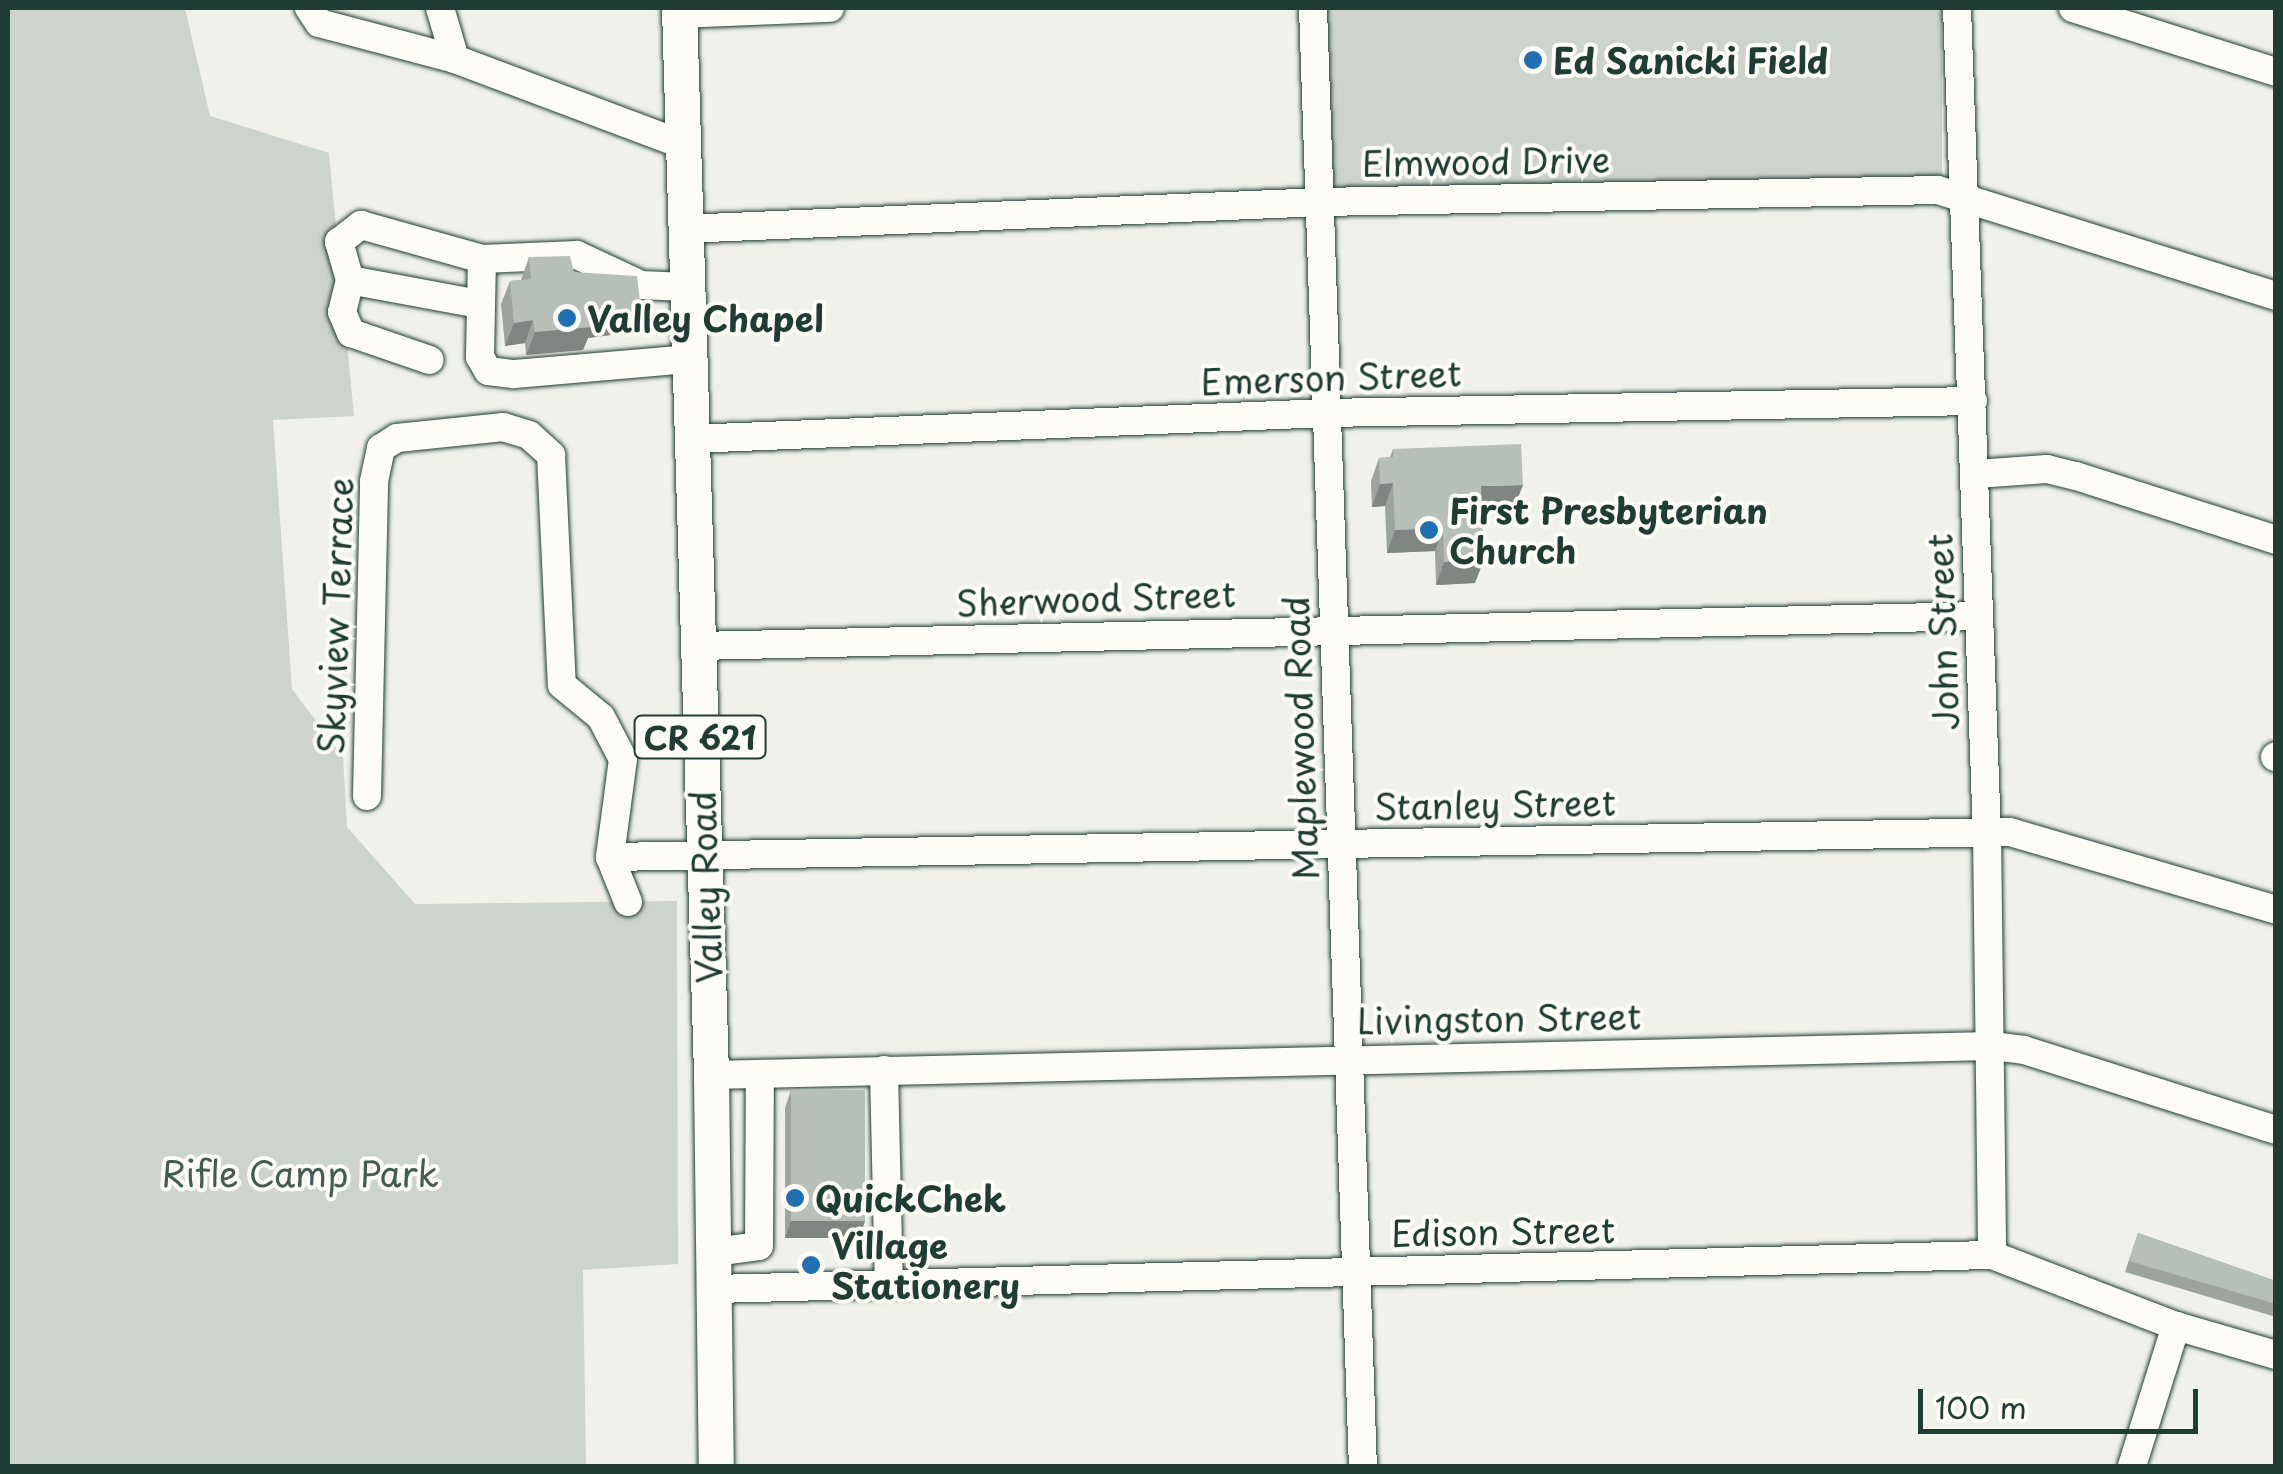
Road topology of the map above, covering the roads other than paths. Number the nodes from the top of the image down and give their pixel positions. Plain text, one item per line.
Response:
1 (309, 8) edge
2 (440, 8) edge
3 (830, 8) edge
4 (1313, 8) edge
5 (1957, 8) edge
6 (2073, 8) edge
7 (679, 11) edge
8 (455, 59) junction
9 (2276, 72) edge
10 (678, 143) junction
11 (1965, 195) junction
12 (1322, 202) junction
13 (683, 229) junction
14 (482, 259) junction
15 (350, 280) junction
16 (685, 287) junction
17 (2276, 296) edge
18 (479, 304) junction
19 (430, 360) dead end
20 (688, 360) junction
21 (1973, 401) junction
22 (1326, 413) junction
23 (692, 438) junction
24 (1976, 474) junction
25 (2276, 540) edge
26 (1977, 616) junction
27 (1333, 628) junction
28 (698, 646) junction
29 (367, 796) dead end
30 (1988, 833) junction
31 (1342, 844) junction
32 (610, 857) junction
33 (704, 860) junction
34 (628, 902) dead end
35 (2276, 910) edge
36 (1992, 1046) junction
37 (1350, 1058) junction
38 (884, 1070) junction
39 (760, 1074) junction
40 (711, 1075) junction
41 (2276, 1130) edge
42 (714, 1252) junction
43 (1992, 1255) junction
44 (1356, 1272) junction
45 (889, 1284) junction
46 (715, 1289) junction
47 (2176, 1326) junction
48 (2276, 1355) edge
49 (716, 1466) edge
50 (1363, 1466) edge
51 (2132, 1466) edge

1 - 8 street
2 - 8 street
3 - 7 street
4 - 12 street, Maplewood Road
5 - 11 street, John Street
6 - 9 street
7 - 10 main road, Valley Road / CR 621
8 - 10 street
10 - 13 main road, Valley Road / CR 621
11 - 12 street, Elmwood Drive
11 - 17 street, Elmwood Drive
11 - 21 street, John Street
12 - 13 street, Elmwood Drive
12 - 22 street, Maplewood Road
13 - 16 main road, Valley Road / CR 621
14 - 15 street
14 - 16 street
14 - 18 street
15 - 18 street
15 - 19 street
16 - 20 main road, Valley Road / CR 621
18 - 20 street
20 - 23 main road, Valley Road / CR 621
21 - 22 street, Emerson Street
21 - 24 street, John Street
22 - 23 street, Emerson Street
22 - 27 street, Maplewood Road
23 - 28 main road, Valley Road / CR 621
24 - 25 street
24 - 26 street, John Street
26 - 27 street, Sherwood Street
26 - 30 street, John Street
27 - 28 street, Sherwood Street
27 - 31 street, Maplewood Road
28 - 33 main road, Valley Road / CR 621
29 - 32 street, Skyview Terrace
30 - 31 street, Stanley Street
30 - 35 street, Stanley Street
30 - 36 street, John Street
31 - 33 street, Stanley Street
31 - 37 street, Maplewood Road
32 - 33 street
32 - 34 street, Skyview Terrace
33 - 40 main road, Valley Road / CR 621
36 - 37 street, Livingston Street
36 - 41 street, Livingston Street
36 - 43 street, John Street
37 - 38 street, Livingston Street
37 - 44 street, Maplewood Road
38 - 39 street, Livingston Street
38 - 45 street
39 - 40 street, Livingston Street
39 - 42 street
40 - 42 main road, Valley Road / CR 621
42 - 46 main road, Valley Road / CR 621
43 - 44 street, Edison Street
43 - 47 street, Edison Street
44 - 45 street, Edison Street
44 - 50 street, Maplewood Road
45 - 46 street, Edison Street
46 - 49 main road, Valley Road / CR 621
47 - 48 street, Edison Street
47 - 51 street

